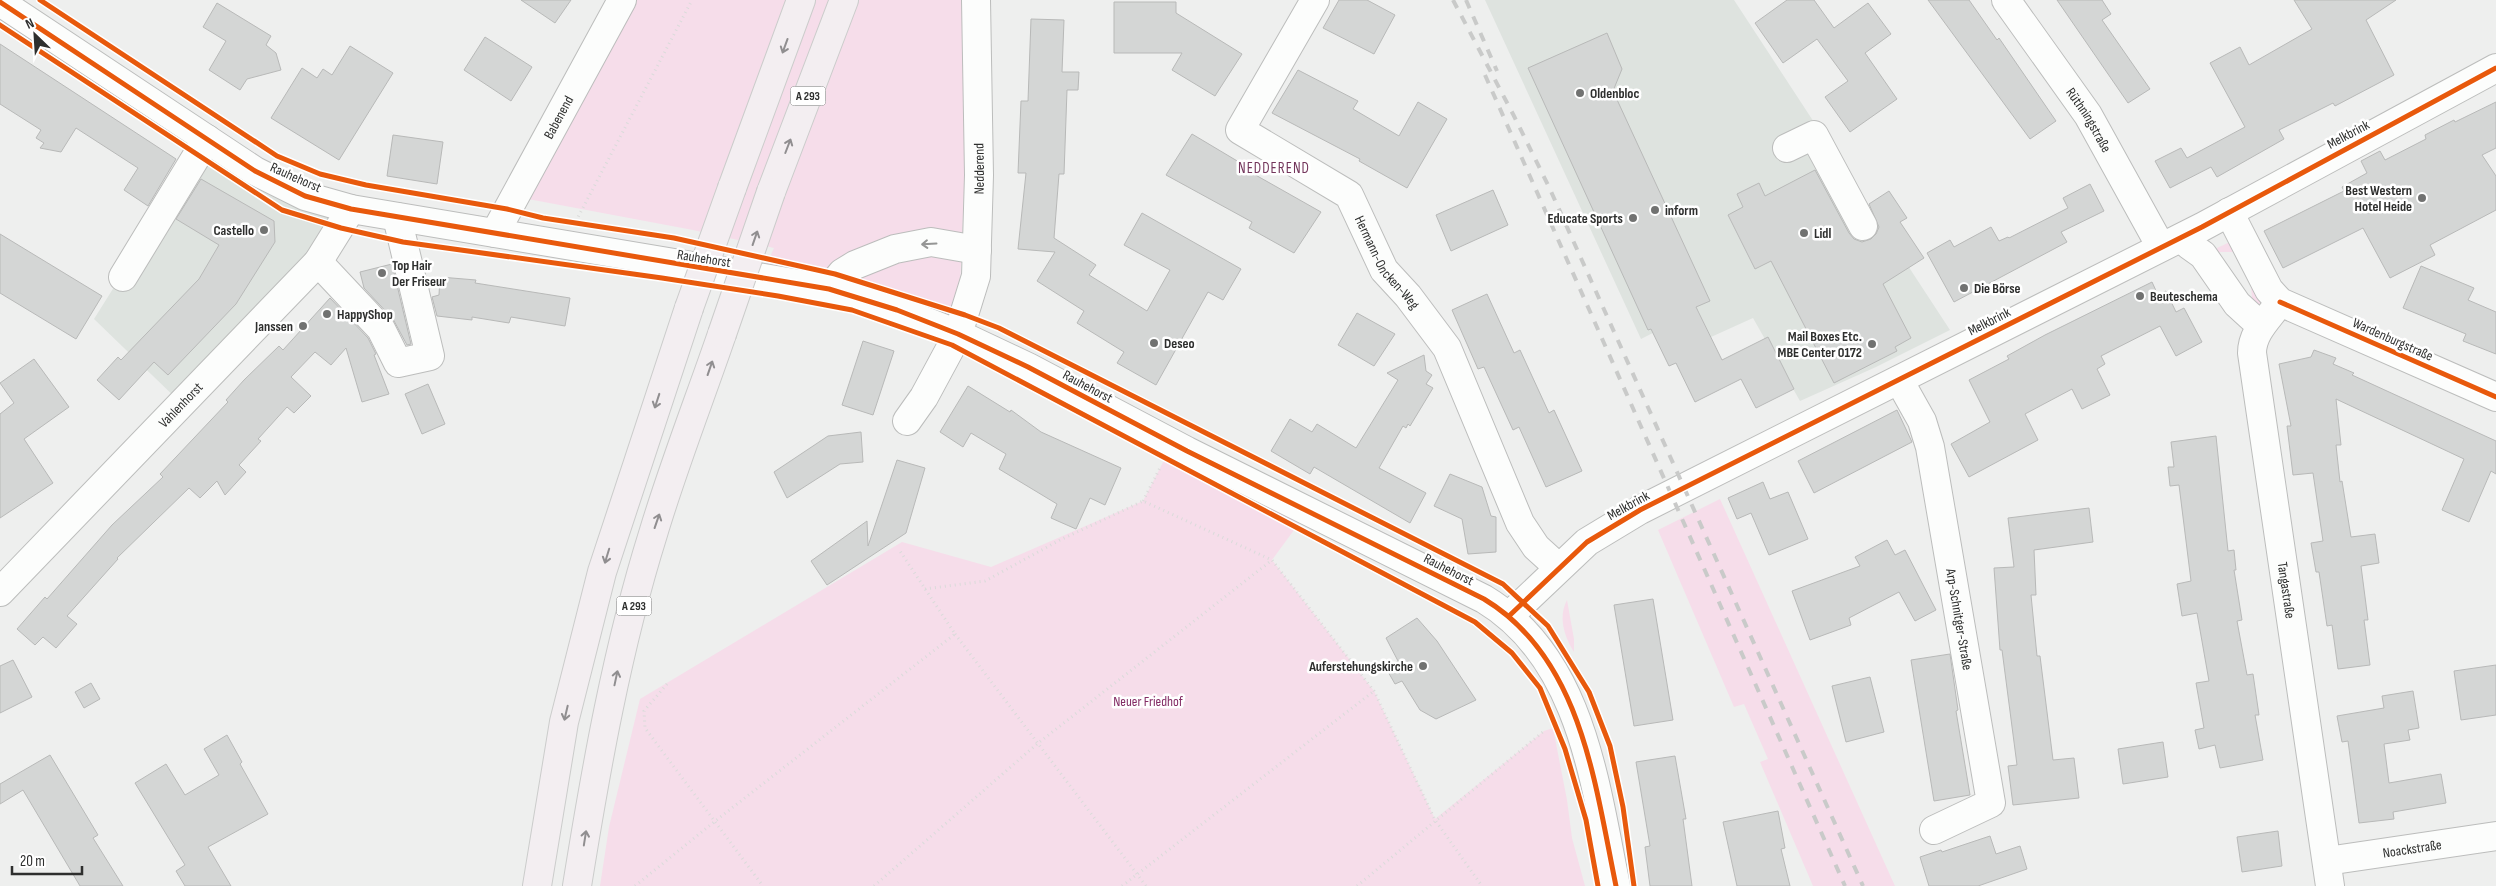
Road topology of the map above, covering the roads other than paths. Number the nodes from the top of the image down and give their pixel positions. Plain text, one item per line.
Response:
1 (622, 0) edge
2 (801, 0) edge
3 (844, 0) edge
4 (976, 0) edge
5 (1315, 0) edge
6 (2006, 0) edge
7 (0, 2) edge
8 (2496, 68) edge
9 (206, 139) junction
10 (1787, 148) dead end
11 (351, 209) junction
12 (2229, 212) junction
13 (397, 217) junction
14 (1863, 226) dead end
15 (495, 233) junction
16 (2172, 242) junction
17 (977, 250) junction
18 (318, 262) junction
19 (123, 277) dead end
20 (829, 289) junction
21 (2280, 302) junction
22 (2261, 326) junction
23 (958, 334) junction
24 (1899, 380) junction
25 (2496, 397) edge
26 (907, 421) dead end
27 (1558, 567) junction
28 (0, 592) edge
29 (1510, 616) junction
30 (1934, 830) dead end
31 (2496, 836) edge
32 (2329, 874) edge
33 (537, 886) edge
34 (578, 886) edge
35 (1616, 886) edge

1 - 15 street, Babenend
2 -> 33 highway, A 293, bridge
34 -> 3 highway, A 293, bridge
4 - 17 street, Nedderend
5 - 27 street, Hermann-Oncken-Weg
6 - 16 street, Rüthningstraße
7 - 9 street, Rauhehorst
8 - 12 street, Melkbrink
9 - 11 street, Rauhehorst
9 - 19 street
10 - 14 street
11 - 13 street, Rauhehorst
11 - 18 street, Vahlenhorst
12 - 16 street, Melkbrink
12 - 21 street, Wardenburgstraße
13 - 15 street, Rauhehorst
13 - 18 street
15 - 20 street, Rauhehorst
16 - 22 street, Rüthningstraße
16 - 24 street, Melkbrink
17 -> 20 street
17 - 23 street, Nedderend
18 - 28 street, Vahlenhorst
20 - 23 street, Rauhehorst
21 - 22 street, Tangastraße
21 - 25 street, Wardenburgstraße
22 - 32 street, Tangastraße
23 - 26 street, Nedderend
23 - 29 street, Rauhehorst
24 - 27 street, Melkbrink
24 - 30 street, Arp-Schnitger-Straße
27 - 29 street, Melkbrink
29 - 35 street, Rauhehorst
31 - 32 street, Noackstraße

